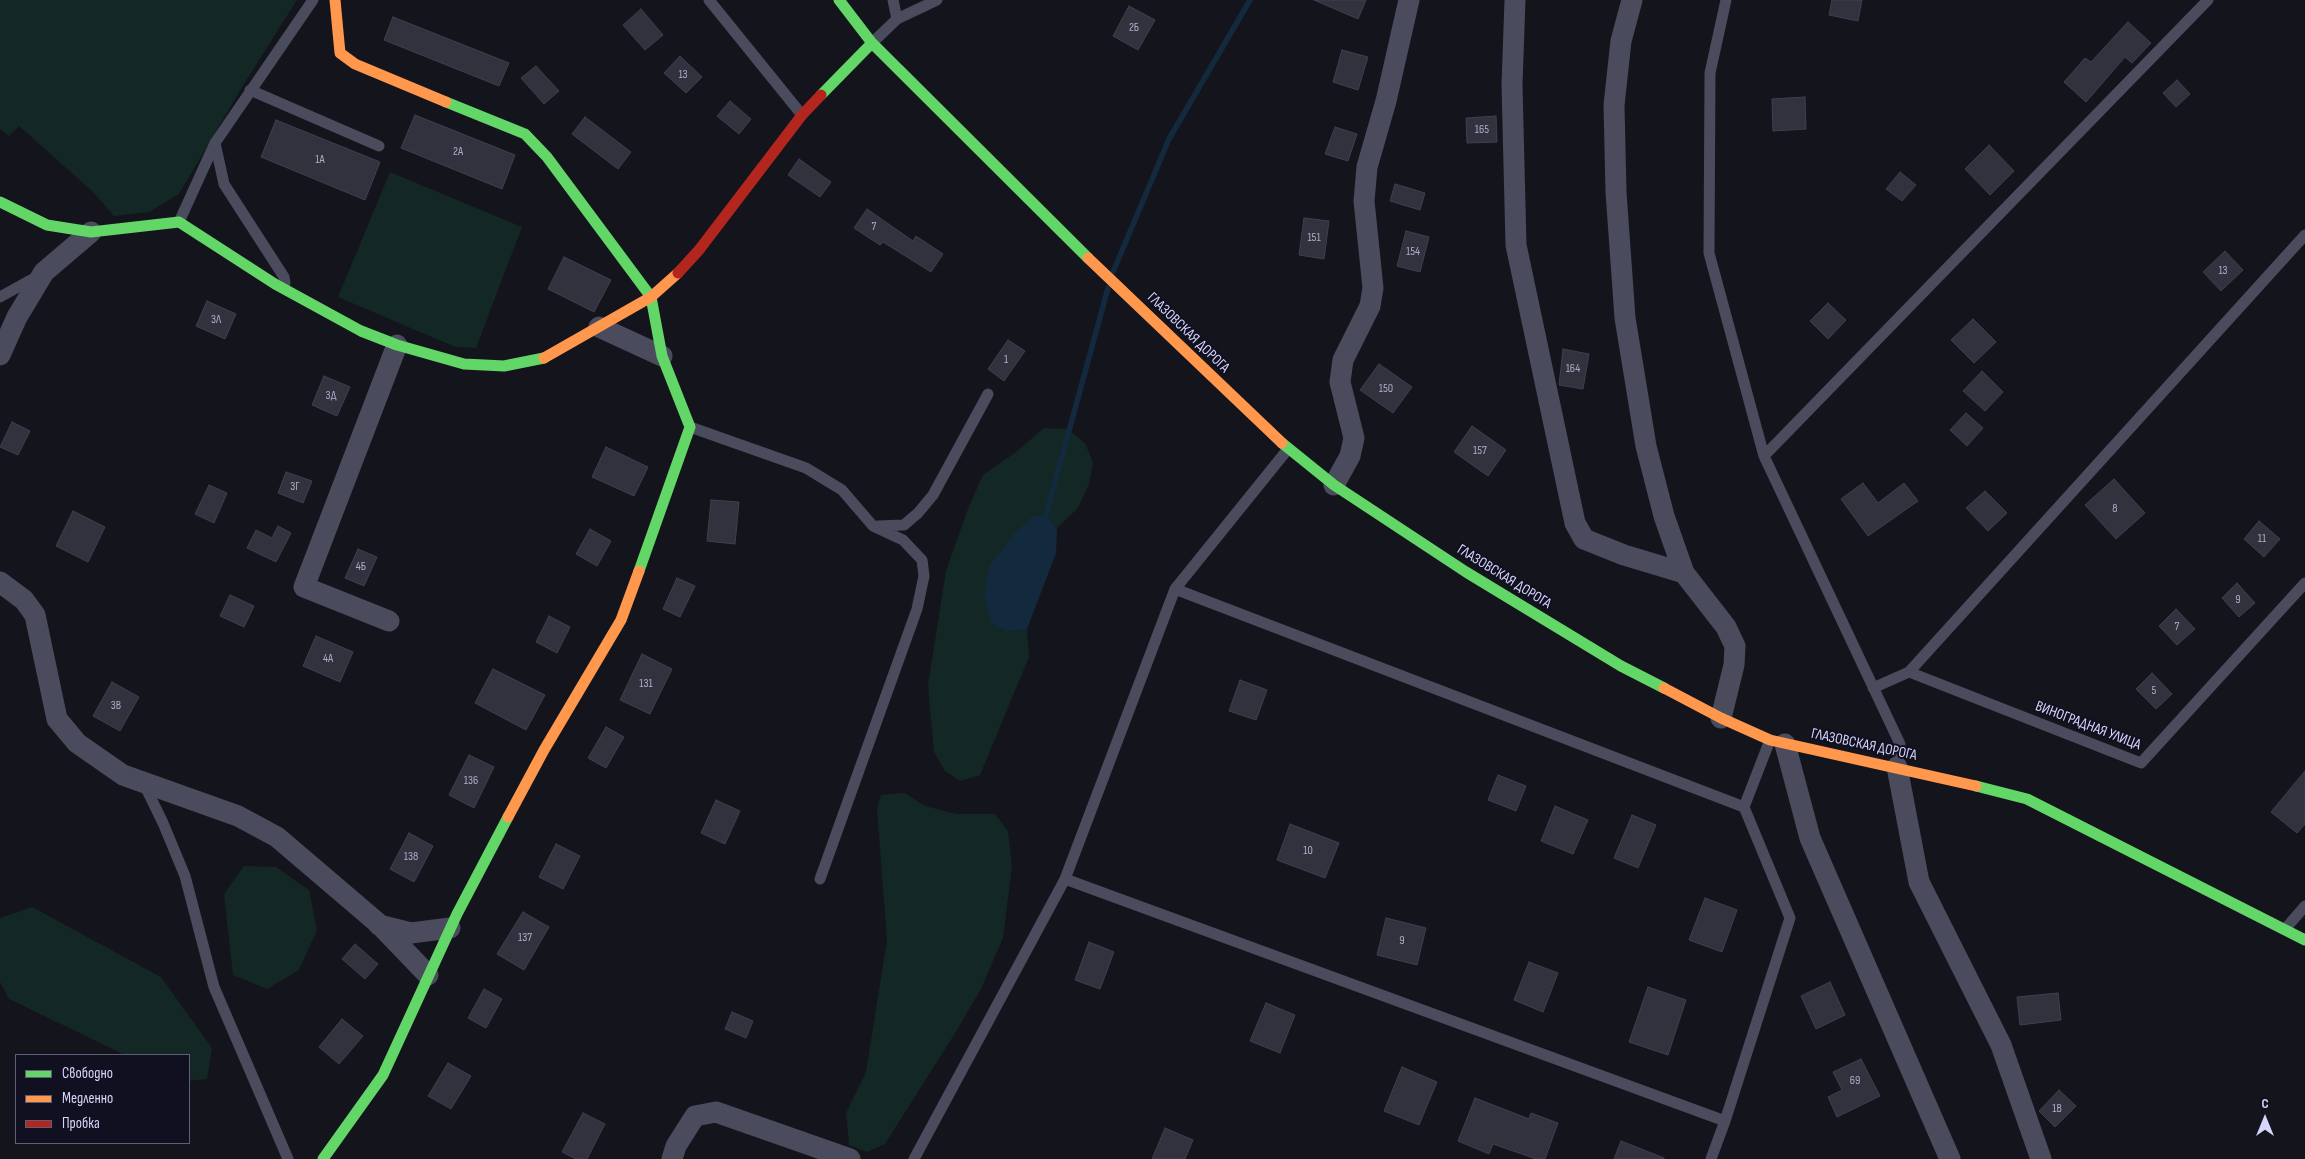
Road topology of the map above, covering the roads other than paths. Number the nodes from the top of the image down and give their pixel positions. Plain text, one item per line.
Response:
1 (313, 0) edge
2 (336, 0) edge
3 (709, 0) edge
4 (839, 0) edge
5 (893, 0) edge
6 (937, 0) edge
7 (1409, 0) edge
8 (1515, 0) edge
9 (1632, 0) edge
10 (1726, 0) edge
11 (2208, 0) edge
12 (898, 18) junction
13 (872, 43) junction
14 (250, 90) junction
15 (802, 115) junction
16 (216, 143) junction
17 (379, 146) dead end
18 (0, 202) edge
19 (179, 222) junction
20 (91, 232) junction
21 (2305, 235) edge
22 (44, 272) junction
23 (286, 290) junction
24 (0, 297) edge
25 (651, 297) junction
26 (599, 327) junction
27 (397, 345) junction
28 (0, 355) edge
29 (662, 356) junction
30 (988, 394) dead end
31 (690, 427) junction
32 (1288, 449) junction
33 (1764, 456) junction
34 (1334, 485) junction
35 (874, 526) junction
36 (1684, 573) junction
37 (0, 582) edge
38 (2305, 583) edge
39 (1175, 589) junction
40 (389, 621) dead end
41 (1909, 672) junction
42 (1872, 688) junction
43 (1721, 718) junction
44 (1778, 742) junction
45 (1897, 767) junction
46 (142, 782) junction
47 (1744, 807) junction
48 (820, 879) dead end
49 (1065, 879) junction
50 (2305, 906) edge
51 (378, 924) junction
52 (450, 928) junction
53 (2284, 929) junction
54 (2305, 940) edge
55 (428, 975) junction
56 (1725, 1121) junction
57 (288, 1159) edge
58 (323, 1159) edge
59 (672, 1159) edge
60 (850, 1159) edge
61 (914, 1159) edge
62 (1711, 1159) edge
63 (1950, 1159) edge
64 (2041, 1159) edge

1 - 14 lane
2 - 25 street
3 - 15 lane
4 - 13 street, ГЛАЗОВСКАЯ ДОРОГА
5 - 12 lane
6 - 12 lane
7 - 34 street
8 - 36 street
9 - 36 street
10 - 33 lane
11 - 33 lane
12 - 13 lane
13 - 15 street
13 - 32 street, ГЛАЗОВСКАЯ ДОРОГА
14 - 16 lane
14 - 17 lane
15 - 25 street
16 - 19 lane
16 - 23 lane
18 - 20 street
19 - 20 street
19 - 23 street
20 - 22 street
21 - 41 lane
22 - 24 lane
22 - 28 street
23 - 27 street
25 - 26 street
25 - 29 street
26 - 27 street
26 - 29 street
27 - 40 street
29 - 31 street
30 - 35 lane
31 - 35 lane
31 - 52 street
32 - 34 street, ГЛАЗОВСКАЯ ДОРОГА
32 - 39 lane
33 - 42 lane
34 - 43 street, ГЛАЗОВСКАЯ ДОРОГА
35 - 48 lane
36 - 43 street
37 - 46 street
38 - 41 lane, ВИНОГРАДНАЯ УЛИЦА
39 - 47 lane
39 - 49 lane
41 - 42 lane
42 - 45 lane
43 - 44 street, ГЛАЗОВСКАЯ ДОРОГА
44 - 45 street, ГЛАЗОВСКАЯ ДОРОГА
44 - 47 lane
44 - 63 street
45 - 53 street, ГЛАЗОВСКАЯ ДОРОГА
45 - 64 street
46 - 51 street
46 - 57 lane
47 - 56 lane
49 - 56 lane
49 - 61 lane
50 - 53 lane
51 - 52 street
51 - 55 street
52 - 55 street
53 - 54 street, ГЛАЗОВСКАЯ ДОРОГА
55 - 58 street
56 - 62 lane
59 - 60 street

